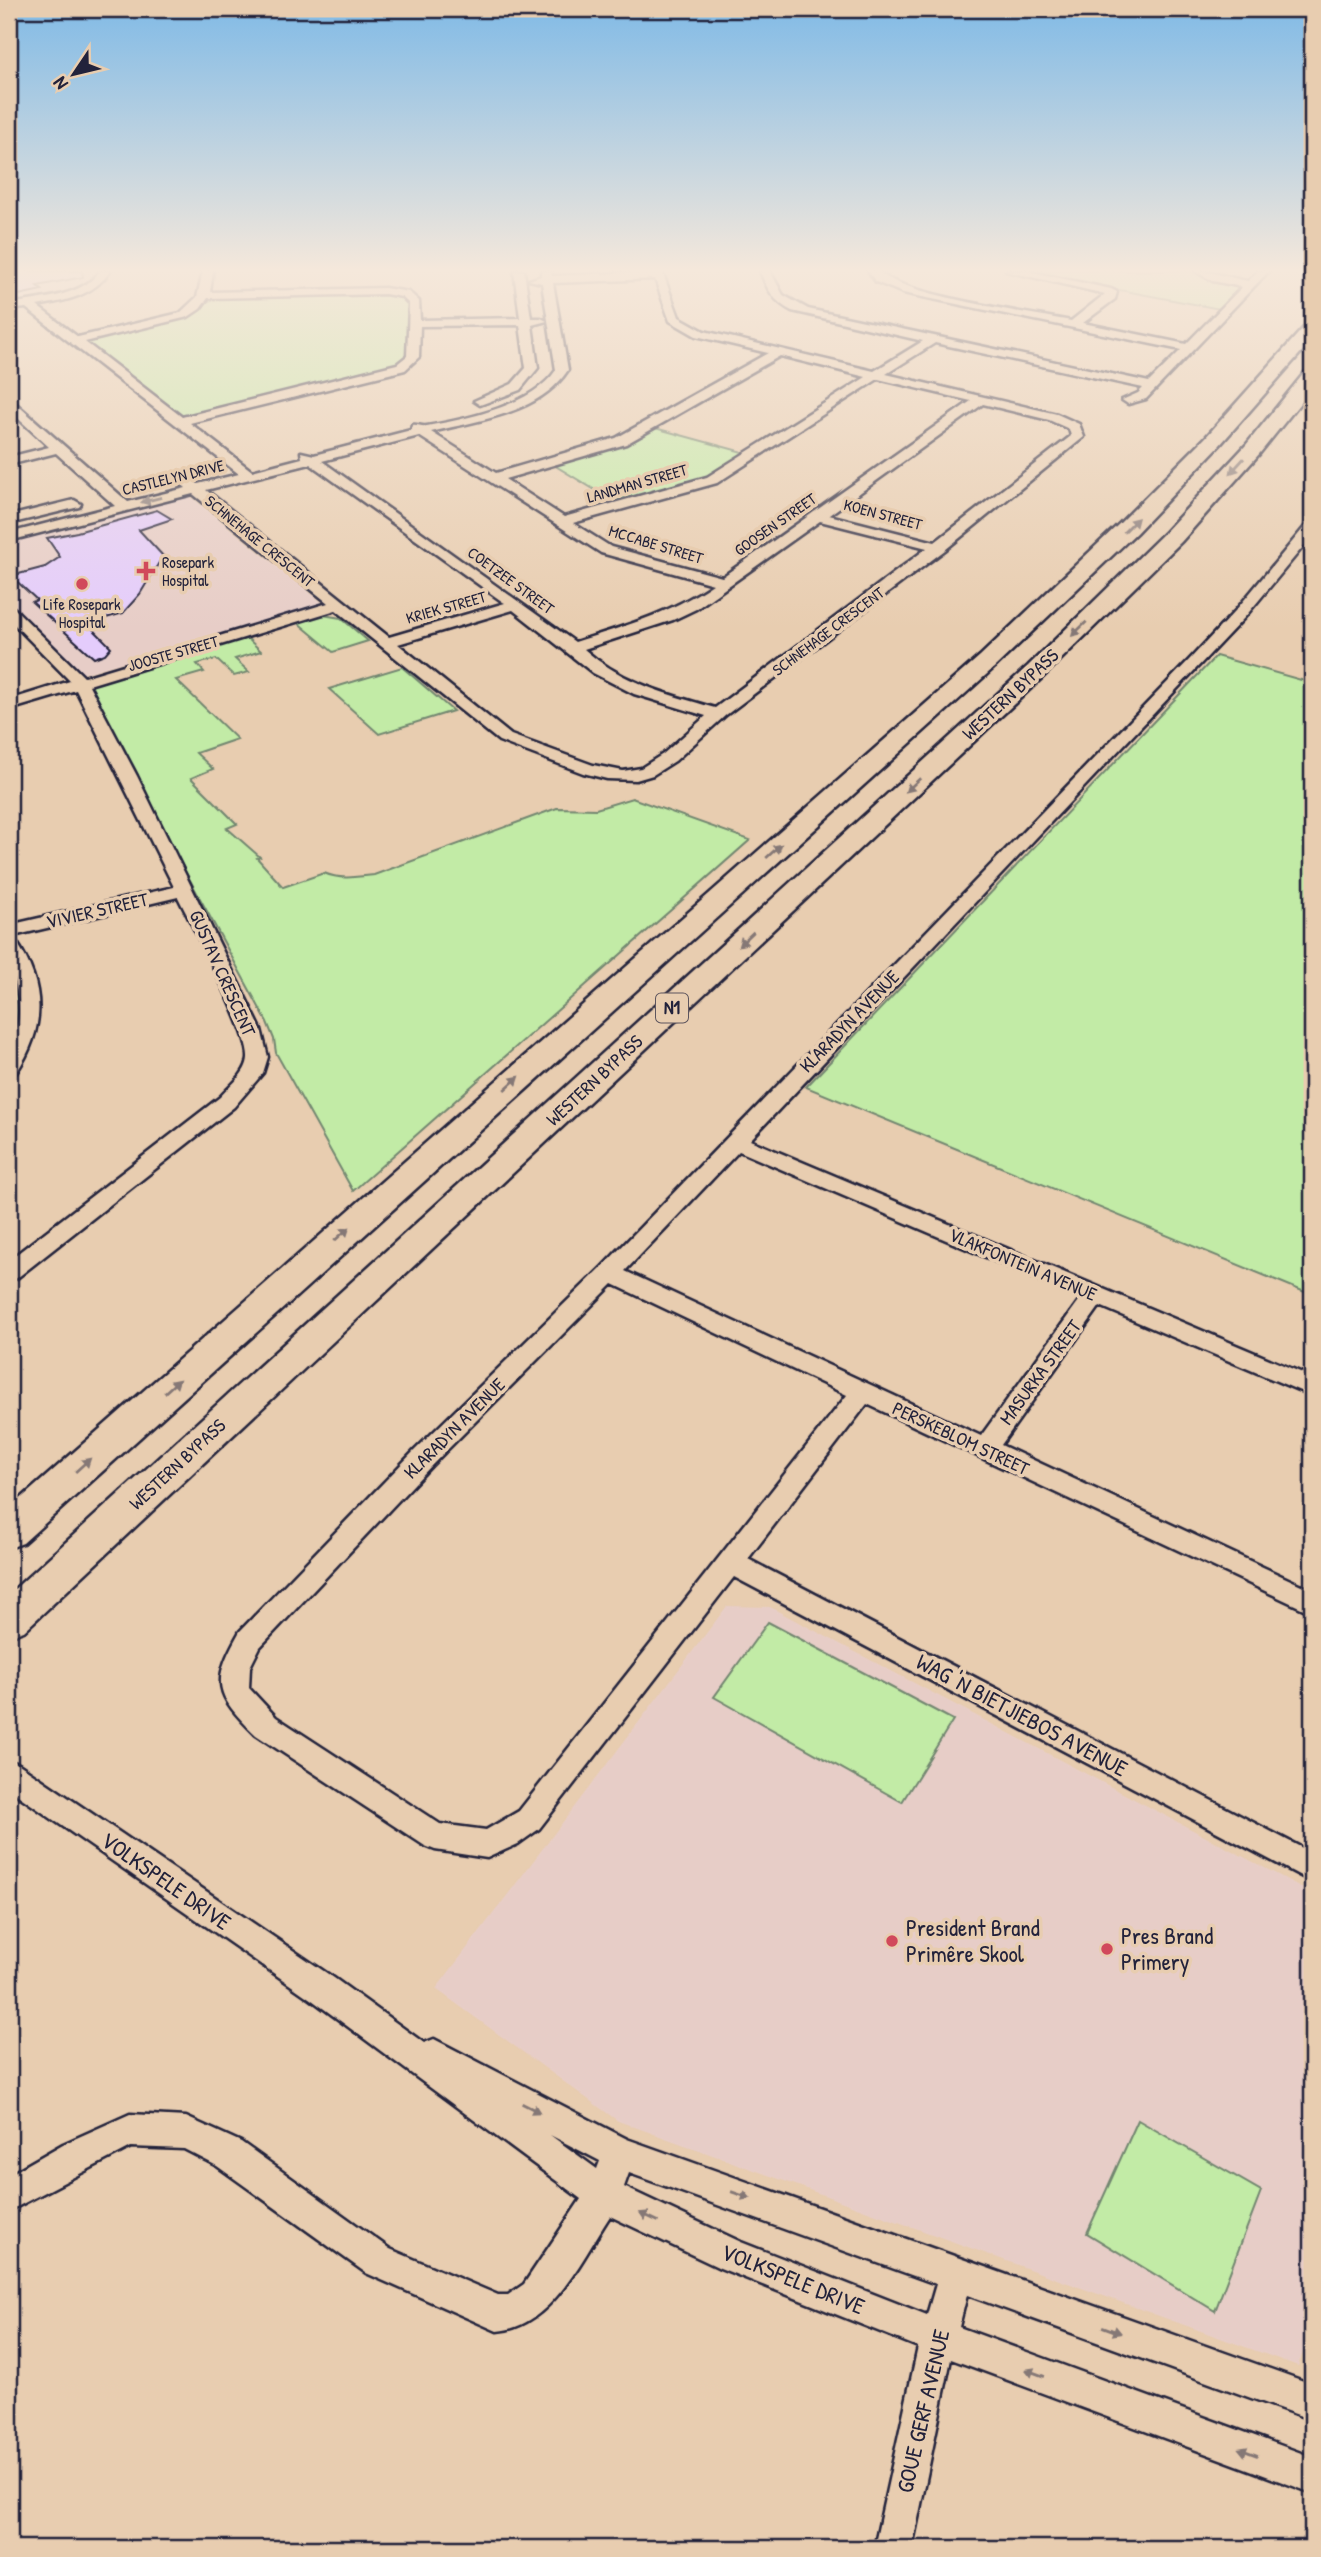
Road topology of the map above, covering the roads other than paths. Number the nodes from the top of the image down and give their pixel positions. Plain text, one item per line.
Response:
1 (138, 390) edge
2 (308, 390) edge
3 (507, 390) edge
4 (542, 390) edge
5 (712, 390) edge
6 (853, 390) edge
7 (941, 390) edge
8 (1148, 390) edge
9 (1258, 390) edge
10 (1300, 390) edge
11 (981, 400) junction
12 (1128, 400) dead end
13 (9, 404) edge
14 (179, 422) junction
15 (422, 432) junction
16 (60, 448) junction
17 (306, 450) junction
18 (9, 461) edge
19 (249, 475) junction
20 (494, 478) junction
21 (185, 480) junction
22 (105, 496) junction
23 (125, 507) junction
24 (818, 516) junction
25 (9, 520) edge
26 (562, 522) junction
27 (1312, 527) edge
28 (9, 537) edge
29 (940, 547) junction
30 (723, 582) junction
31 (339, 604) junction
32 (515, 605) junction
33 (9, 611) edge
34 (386, 643) junction
35 (573, 648) junction
36 (79, 681) junction
37 (9, 705) edge
38 (717, 714) junction
39 (185, 890) junction
40 (9, 931) edge
41 (9, 945) edge
42 (9, 1068) edge
43 (734, 1141) junction
44 (9, 1272) edge
45 (610, 1273) junction
46 (1095, 1295) junction
47 (1312, 1387) edge
48 (863, 1392) junction
49 (985, 1449) junction
50 (9, 1532) edge
51 (731, 1563) junction
52 (1312, 1602) edge
53 (9, 1619) edge
54 (9, 1773) edge
55 (1312, 1868) edge
56 (323, 1989) junction
57 (620, 2153) junction
58 (9, 2194) edge
59 (604, 2195) junction
60 (956, 2274) junction
61 (938, 2337) junction
62 (1312, 2402) edge
63 (1312, 2475) edge
64 (893, 2548) edge

1 - 14 street
2 - 14 street
3 - 15 street, MCCABE STREET
4 - 15 street, CASTLELYN DRIVE
5 - 20 street
6 - 26 street, LANDMAN STREET
7 - 11 street, SCHNEHAGE CRESCENT
8 - 12 street
50 -> 9 highway, WESTERN BYPASS / N1
10 -> 53 highway, WESTERN BYPASS / N1
11 - 24 street, GOOSEN STREET
11 - 29 street, SCHNEHAGE CRESCENT
13 - 16 street
14 - 19 street
15 - 17 street, CASTLELYN DRIVE
15 - 20 street, MCCABE STREET
16 - 18 street
16 - 22 street
17 - 19 street, CASTLELYN DRIVE
17 - 32 street, COETZEE STREET
19 - 21 street, CASTLELYN DRIVE
20 - 26 street, MCCABE STREET
21 -> 23 street, CASTLELYN DRIVE
21 - 31 street, SCHNEHAGE CRESCENT
22 - 23 street
22 - 25 street
23 - 28 street, CASTLELYN DRIVE
24 - 29 street, KOEN STREET
24 - 30 street, GOOSEN STREET
26 - 30 street, MCCABE STREET
27 - 43 street, KLARADYN AVENUE
29 - 38 street, SCHNEHAGE CRESCENT
30 - 35 street, GOOSEN STREET
31 - 34 street, SCHNEHAGE CRESCENT
31 - 36 street, JOOSTE STREET
32 - 34 street, KRIEK STREET
32 - 35 street, COETZEE STREET
33 - 36 street, GUSTAV CRESCENT
34 - 38 street, SCHNEHAGE CRESCENT
35 - 38 street, COETZEE STREET
36 - 37 street, JOOSTE STREET
36 - 39 street, GUSTAV CRESCENT
39 - 40 street, VIVIER STREET
39 - 44 street, GUSTAV CRESCENT
41 - 42 street
43 - 45 street, KLARADYN AVENUE
43 - 46 street, VLAKFONTEIN AVENUE
45 - 48 street, PERSKEBLOM STREET
45 - 51 street, KLARADYN AVENUE
46 - 47 street, VLAKFONTEIN AVENUE
46 - 49 street, MASURKA STREET
48 - 49 street, PERSKEBLOM STREET
48 - 51 street, KLARADYN AVENUE
49 - 52 street, PERSKEBLOM STREET
51 - 55 street, WAG 'N BIETJIEBOS AVENUE
54 - 56 street, VOLKSPELE DRIVE
56 -> 57 street, VOLKSPELE DRIVE
56 - 59 street, VOLKSPELE DRIVE
57 - 59 street
57 -> 60 street, VOLKSPELE DRIVE
58 - 59 street
61 -> 59 street, VOLKSPELE DRIVE
60 - 61 street, GOUE GERF AVENUE
60 -> 62 street, VOLKSPELE DRIVE
63 -> 61 street, VOLKSPELE DRIVE
61 - 64 street, GOUE GERF AVENUE

